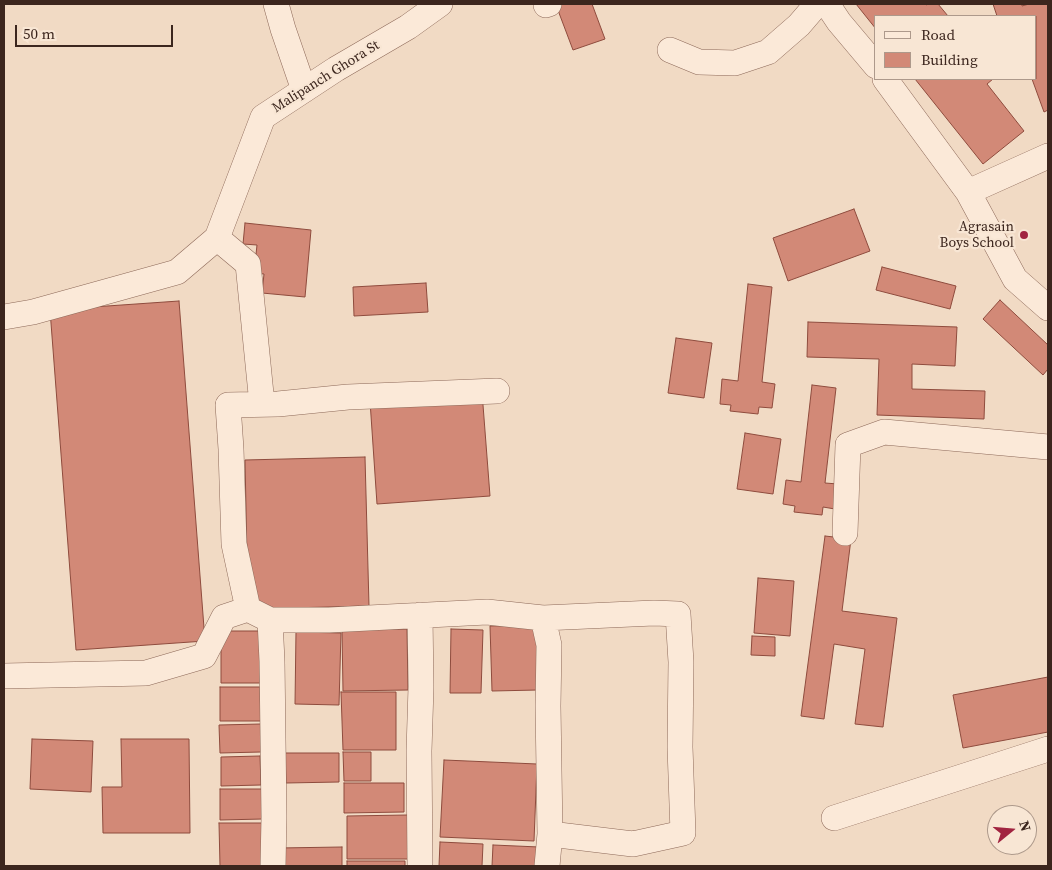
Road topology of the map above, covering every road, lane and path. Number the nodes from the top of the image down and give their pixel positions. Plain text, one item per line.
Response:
1 (276, 4) edge
2 (440, 4) edge
3 (817, 4) edge
4 (827, 4) edge
5 (670, 50) dead end
6 (874, 64) edge
7 (886, 80) edge
8 (304, 90) junction
9 (1048, 156) edge
10 (968, 192) junction
11 (217, 238) junction
12 (1048, 308) edge
13 (4, 317) edge
14 (497, 391) dead end
15 (262, 404) junction
16 (1048, 447) edge
17 (845, 533) dead end
18 (259, 614) junction
19 (420, 615) junction
20 (544, 618) junction
21 (4, 676) edge
22 (1048, 749) edge
23 (834, 818) dead end
24 (550, 834) junction
25 (273, 866) edge
26 (420, 866) edge
27 (547, 866) edge

1 - 8 street
2 - 8 street, Malipanch Ghora St
3 - 5 street
4 - 6 street
7 - 10 street
8 - 11 street, Malipanch Ghora St
9 - 10 street
10 - 12 street
11 - 13 street, Malipanch Ghora St
11 - 15 street
14 - 15 street
15 - 18 street
16 - 17 street
18 - 19 street
18 - 21 street
18 - 25 street
19 - 20 street
19 - 26 street
20 - 24 street
20 - 24 street
22 - 23 street
24 - 27 street

